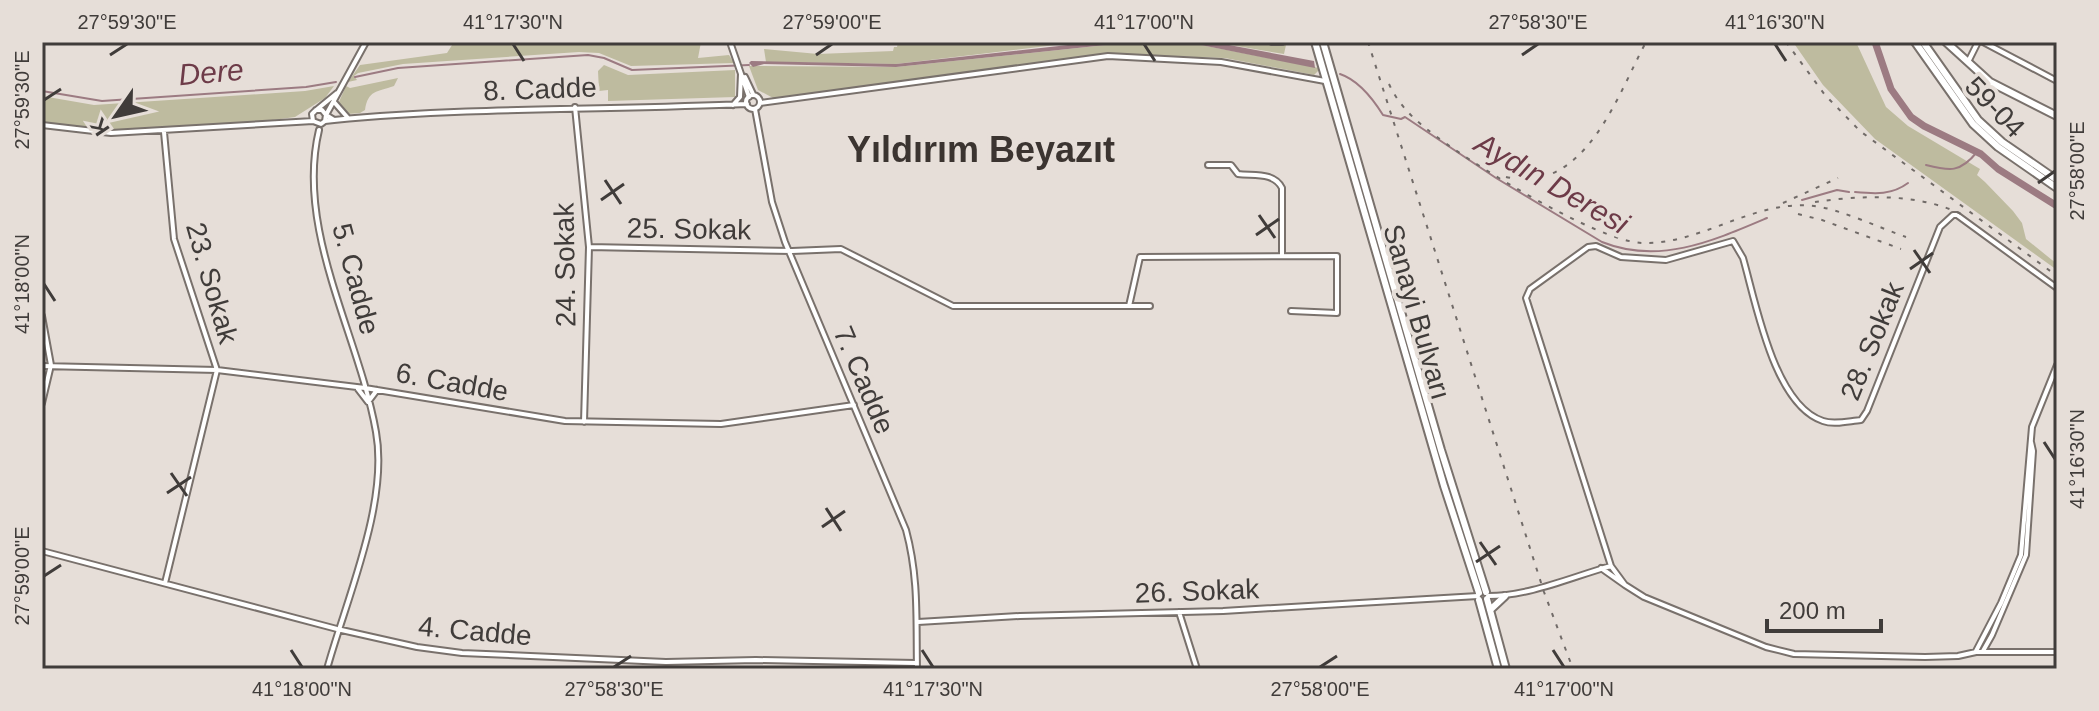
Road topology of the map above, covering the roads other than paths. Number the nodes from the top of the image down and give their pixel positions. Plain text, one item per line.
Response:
1 (366, 42) edge
2 (730, 42) edge
3 (1272, 42) edge
4 (1282, 42) edge
5 (1315, 42) edge
6 (1323, 42) edge
7 (1915, 42) edge
8 (1923, 42) edge
9 (1980, 42) edge
10 (1948, 43) edge
11 (1968, 63) junction
12 (742, 71) junction
13 (1332, 73) junction
14 (1325, 80) junction
15 (2057, 81) edge
16 (1335, 83) junction
17 (339, 92) junction
18 (751, 96) junction
19 (334, 102) junction
20 (760, 103) junction
21 (747, 104) junction
22 (733, 105) junction
23 (575, 107) junction
24 (755, 109) junction
25 (315, 111) junction
26 (326, 115) junction
27 (2057, 116) edge
28 (348, 118) junction
29 (334, 120) junction
30 (298, 122) junction
31 (324, 122) junction
32 (42, 125) edge
33 (316, 125) junction
34 (164, 132) junction
35 (1208, 165) dead end
36 (2057, 180) edge
37 (2057, 188) edge
38 (589, 247) junction
39 (788, 251) junction
40 (1282, 256) junction
41 (2057, 288) edge
42 (1129, 306) junction
43 (1150, 306) dead end
44 (1291, 311) dead end
45 (42, 316) edge
46 (51, 365) junction
47 (2057, 365) edge
48 (42, 366) edge
49 (217, 370) junction
50 (363, 376) junction
51 (354, 386) junction
52 (365, 388) junction
53 (377, 390) junction
54 (368, 402) junction
55 (42, 403) edge
56 (854, 405) junction
57 (584, 422) junction
58 (42, 551) edge
59 (1611, 566) junction
60 (1601, 568) junction
61 (165, 583) junction
62 (1625, 585) junction
63 (1483, 596) junction
64 (1505, 596) junction
65 (1490, 610) junction
66 (1179, 612) junction
67 (918, 622) junction
68 (337, 629) junction
69 (1979, 652) junction
70 (2057, 652) edge
71 (916, 666) edge
72 (327, 669) edge
73 (1197, 669) edge
74 (1498, 669) edge
75 (1506, 669) edge

1 - 17 street
2 - 12 street
3 - 4 street
5 - 14 main road, Sanayi Bulvarı
6 - 13 main road, Sanayi Bulvarı
7 - 37 main road, 59-04 / 59-04
8 - 36 main road, 59-04
9 - 11 street
9 - 15 street
10 - 11 main road
11 - 27 main road
12 - 18 street
12 - 22 street
13 - 14 main road
13 - 16 main road, Sanayi Bulvarı
14 - 16 main road
14 - 20 street
14 - 63 main road, Sanayi Bulvarı
16 - 63 main road, Sanayi Bulvarı
17 - 19 street
17 - 25 street
18 - 20 street
18 - 21 street
19 - 26 street
19 - 28 street
20 - 24 street
21 - 22 street, 8. Cadde
21 - 24 street
22 - 23 street, 8. Cadde
23 - 28 street, 8. Cadde
23 - 38 street, 24. Sokak
24 - 39 street, 7. Cadde
25 - 26 street
25 - 30 street
25 - 33 street, 5. Cadde
26 - 29 street
26 - 31 street
28 - 29 street, 8. Cadde
29 - 31 street, 8. Cadde
30 - 33 street
30 - 34 street
31 - 33 street
32 - 34 street
33 - 50 street, 5. Cadde
34 - 49 street, 23. Sokak
35 - 40 street
38 - 39 street, 25. Sokak
38 - 57 street, 24. Sokak
39 - 42 street, 25. Sokak
39 - 56 street, 7. Cadde
40 - 42 street
40 - 44 street
41 - 59 street, 28. Sokak
42 - 43 street, 25. Sokak
45 - 46 street
46 - 48 street, 6. Cadde
46 - 49 street, 6. Cadde
46 - 55 street
47 - 69 street
49 - 51 street, 6. Cadde
49 - 61 street, 23. Sokak
50 - 51 street
50 - 52 street, 5. Cadde
51 - 52 street, 6. Cadde
51 - 54 street
52 - 53 street, 6. Cadde
52 - 54 street, 5. Cadde
53 - 54 street
53 - 57 street, 6. Cadde
54 - 68 street, 5. Cadde
56 - 57 street, 6. Cadde
56 - 67 street, 7. Cadde
58 - 61 street, 4. Cadde
59 - 60 street
59 - 62 street
60 - 62 street
60 - 64 street
61 - 68 street, 4. Cadde
62 - 69 street
63 - 64 street
63 - 65 main road, Sanayi Bulvarı
63 - 66 street, 26. Sokak
63 - 74 main road, Sanayi Bulvarı
64 - 65 main road
65 - 75 main road, Sanayi Bulvarı
66 - 67 street, 26. Sokak
66 - 73 street
67 - 71 street, 7. Cadde
68 - 71 street, 4. Cadde
68 - 72 street, 5. Cadde
69 - 70 street

